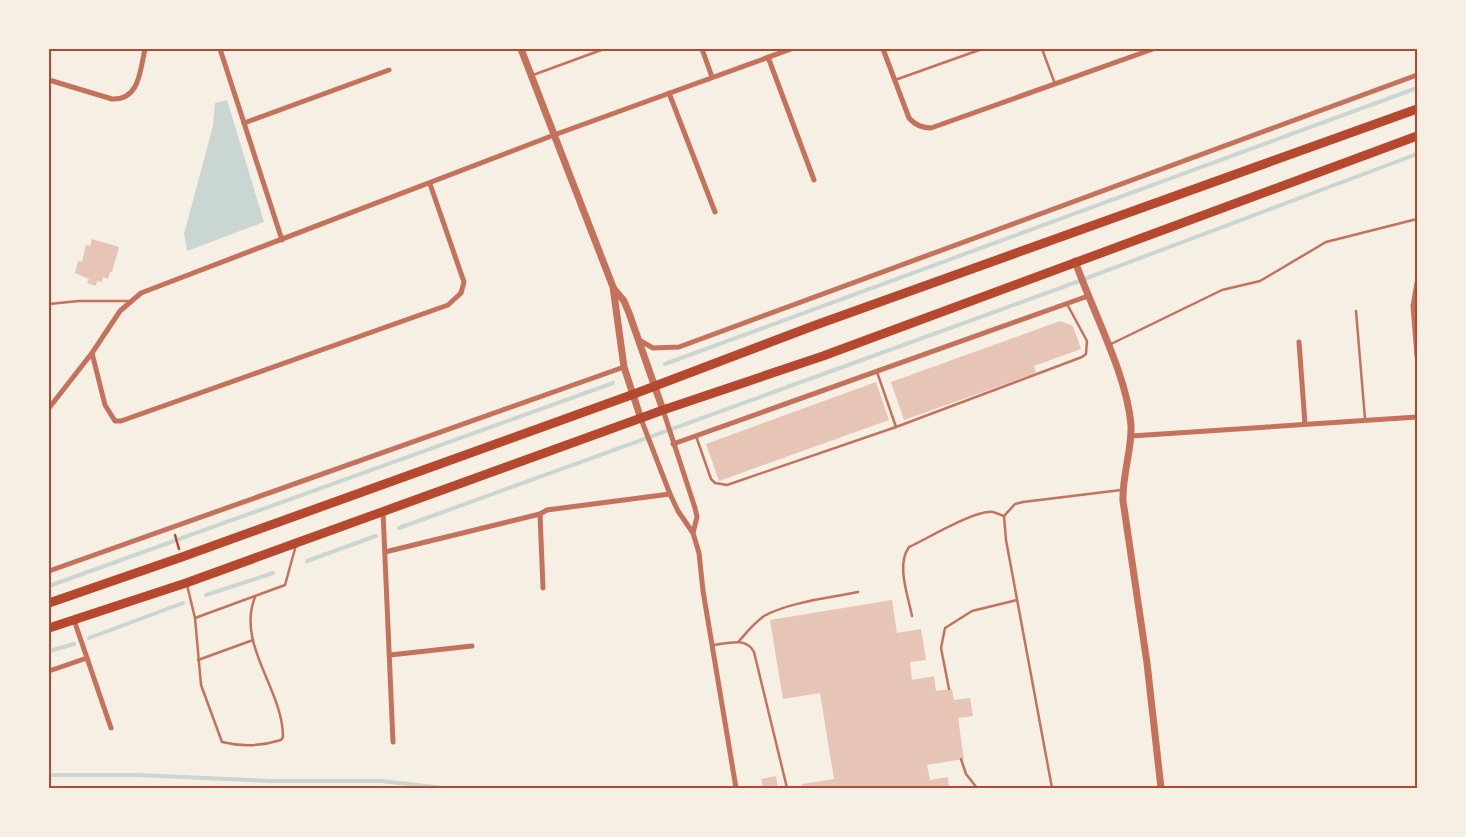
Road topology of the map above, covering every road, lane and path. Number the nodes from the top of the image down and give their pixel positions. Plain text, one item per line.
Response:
1 (145, 49) edge
2 (220, 49) edge
3 (521, 49) edge
4 (604, 49) edge
5 (702, 49) edge
6 (791, 49) edge
7 (883, 49) edge
8 (982, 49) edge
9 (1042, 49) edge
10 (1153, 49) edge
11 (768, 57) junction
12 (389, 70) dead end
13 (1417, 75) edge
14 (531, 76) junction
15 (712, 77) junction
16 (49, 80) edge
17 (895, 80) junction
18 (1055, 84) junction
19 (669, 93) junction
20 (1417, 109) edge
21 (244, 123) junction
22 (554, 135) junction
23 (1417, 136) edge
24 (814, 180) dead end
25 (430, 184) junction
26 (715, 212) dead end
27 (1417, 219) edge
28 (282, 240) junction
29 (1075, 261) junction
30 (1417, 284) edge
31 (613, 287) junction
32 (1088, 296) junction
33 (129, 301) junction
34 (49, 304) edge
35 (1068, 304) junction
36 (1356, 311) dead end
37 (638, 339) junction
38 (1300, 342) dead end
39 (1108, 346) junction
40 (92, 352) junction
41 (1417, 356) edge
42 (624, 367) junction
43 (877, 372) junction
44 (655, 386) junction
45 (634, 394) junction
46 (49, 408) edge
47 (663, 410) junction
48 (1417, 417) edge
49 (641, 419) junction
50 (1365, 421) junction
51 (1305, 424) junction
52 (896, 427) junction
53 (696, 435) junction
54 (1131, 436) junction
55 (672, 441) junction
56 (1123, 489) junction
57 (670, 494) junction
58 (383, 512) junction
59 (540, 514) junction
60 (1004, 516) junction
61 (174, 532) dead end
62 (693, 533) junction
63 (296, 544) junction
64 (179, 548) dead end
65 (385, 552) junction
66 (49, 571) edge
67 (186, 583) junction
68 (543, 588) dead end
69 (858, 592) dead end
70 (255, 597) junction
71 (1017, 600) junction
72 (49, 602) edge
73 (912, 616) dead end
74 (194, 618) junction
75 (74, 620) junction
76 (49, 628) edge
77 (253, 640) junction
78 (740, 641) junction
79 (714, 645) junction
80 (472, 646) dead end
81 (390, 654) junction
82 (87, 658) junction
83 (198, 660) junction
84 (49, 671) edge
85 (949, 689) dead end
86 (111, 728) dead end
87 (393, 742) dead end
88 (961, 759) dead end
89 (1052, 787) edge
90 (736, 788) edge
91 (787, 788) edge
92 (977, 788) edge
93 (1041, 788) edge
94 (1161, 788) edge

1 - 16 street
2 - 21 street
3 - 14 street
4 - 14 lane
5 - 15 street
6 - 11 street
7 - 17 street
8 - 17 lane
9 - 18 lane
10 - 18 street
11 - 15 street
11 - 24 street
12 - 21 street
13 - 37 street
14 - 22 street
15 - 19 street
17 - 18 street
19 - 22 street
19 - 26 street
20 - 44 main road
21 - 28 street
22 - 25 street
22 - 31 street
23 - 29 main road
25 - 28 street
25 - 40 street
27 - 39 lane
28 - 33 street
29 - 32 street
29 - 47 main road
30 - 41 street
31 - 37 street
31 - 42 street
32 - 35 street
32 - 39 street
33 - 34 lane
33 - 40 street
35 - 43 street
35 - 52 lane
36 - 50 lane
37 - 44 street
38 - 51 street
39 - 54 street
40 - 46 street
42 - 45 street
42 - 66 street
43 - 52 lane
43 - 53 street
44 - 45 main road
44 - 47 street
45 - 49 street
45 - 72 main road
47 - 49 main road
47 - 55 street
48 - 50 street
49 - 57 street
49 - 58 main road
50 - 51 street
51 - 54 street
52 - 53 lane
53 - 55 street
54 - 56 street
55 - 62 street
56 - 60 lane
56 - 94 street
57 - 59 street
57 - 62 street
58 - 63 main road
58 - 65 street
59 - 65 street
59 - 68 street
60 - 71 lane
60 - 73 lane
61 - 64 path
62 - 79 street
63 - 67 main road
63 - 70 lane
65 - 81 street
67 - 74 lane
67 - 75 main road
69 - 78 lane
70 - 74 lane
70 - 77 lane
71 - 85 lane
71 - 89 lane
74 - 83 lane
75 - 76 main road
75 - 82 street
77 - 83 lane
77 - 83 lane
78 - 79 lane
78 - 91 lane
79 - 90 street
80 - 81 street
81 - 87 street
82 - 84 street
82 - 86 street
88 - 92 lane
89 - 93 lane

